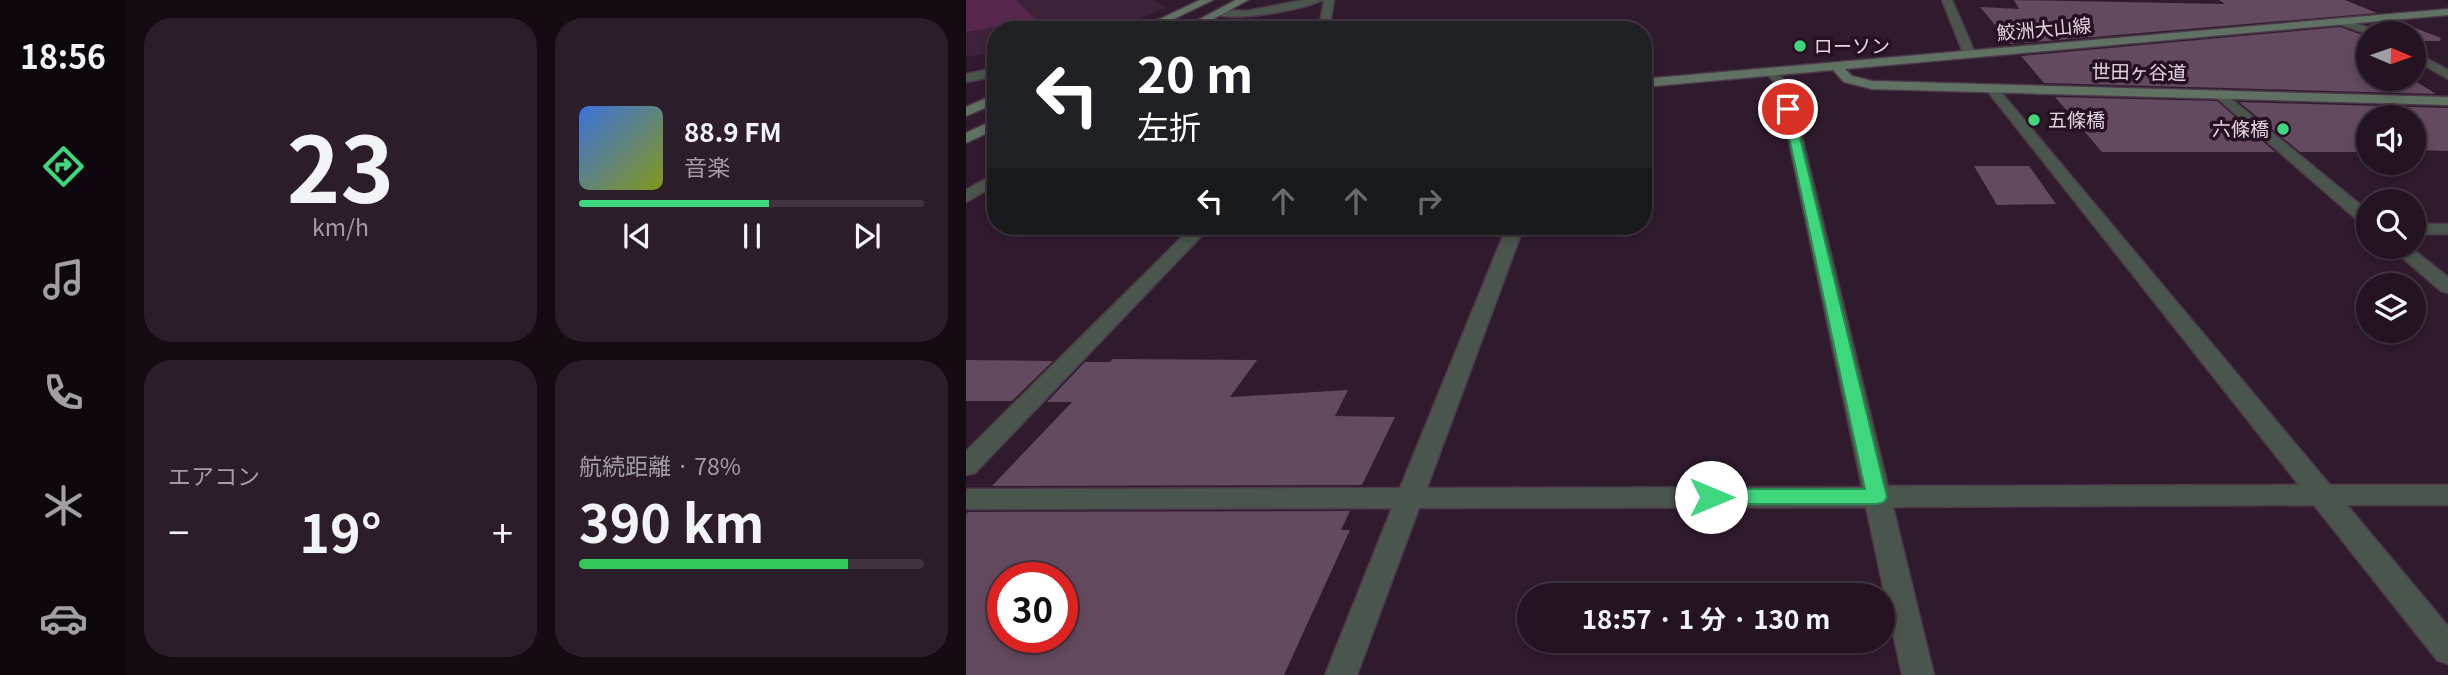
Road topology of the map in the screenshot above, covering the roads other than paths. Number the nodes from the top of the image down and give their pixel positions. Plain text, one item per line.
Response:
1 (1208, 0) edge
2 (1243, 0) edge
3 (1317, 0) edge
4 (1329, 0) edge
5 (1947, 0) edge
6 (2448, 12) edge
7 (1218, 13) junction
8 (1162, 21) edge
9 (1202, 21) edge
10 (1326, 21) edge
11 (2343, 22) junction
12 (2356, 27) edge
13 (1970, 55) junction
14 (2426, 62) edge
15 (1836, 66) junction
16 (1771, 72) junction
17 (987, 74) edge
18 (2448, 75) edge
19 (966, 78) edge
20 (1652, 82) edge
21 (1991, 88) junction
22 (2220, 94) junction
23 (2448, 101) edge
24 (987, 102) edge
25 (966, 112) edge
26 (987, 128) edge
27 (987, 139) edge
28 (966, 140) edge
29 (987, 184) edge
30 (966, 197) edge
31 (2356, 210) edge
32 (2426, 229) edge
33 (2448, 229) edge
34 (1193, 235) edge
35 (1511, 235) edge
36 (2414, 259) edge
37 (2448, 287) edge
38 (966, 466) edge
39 (2322, 495) junction
40 (2448, 495) edge
41 (1408, 497) junction
42 (1877, 497) junction
43 (966, 499) edge
44 (2448, 650) edge
45 (1341, 675) edge
46 (1918, 675) edge

1 - 8 main road
2 - 7 main road
3 - 7 street
4 - 10 street
5 - 13 street
6 - 11 main road, 鮫洲大山線
7 - 9 main road
11 - 12 street
11 - 13 main road, 鮫洲大山線
13 - 15 main road, 鮫洲大山線
14 - 18 street
15 - 16 main road, 鮫洲大山線
15 - 21 main road, 世田ヶ谷道
16 - 20 main road, 鮫洲大山線
16 - 42 street
17 - 19 street
21 - 22 main road, 世田ヶ谷道
21 - 39 street
22 - 23 main road, 世田ヶ谷道
22 - 31 street
24 - 25 main road
26 - 28 main road
27 - 28 main road
29 - 30 street
32 - 33 street
34 - 38 street
35 - 41 street
36 - 37 street
39 - 40 street
39 - 42 street
39 - 44 street
41 - 42 street
41 - 43 street
41 - 45 street
42 - 46 street

